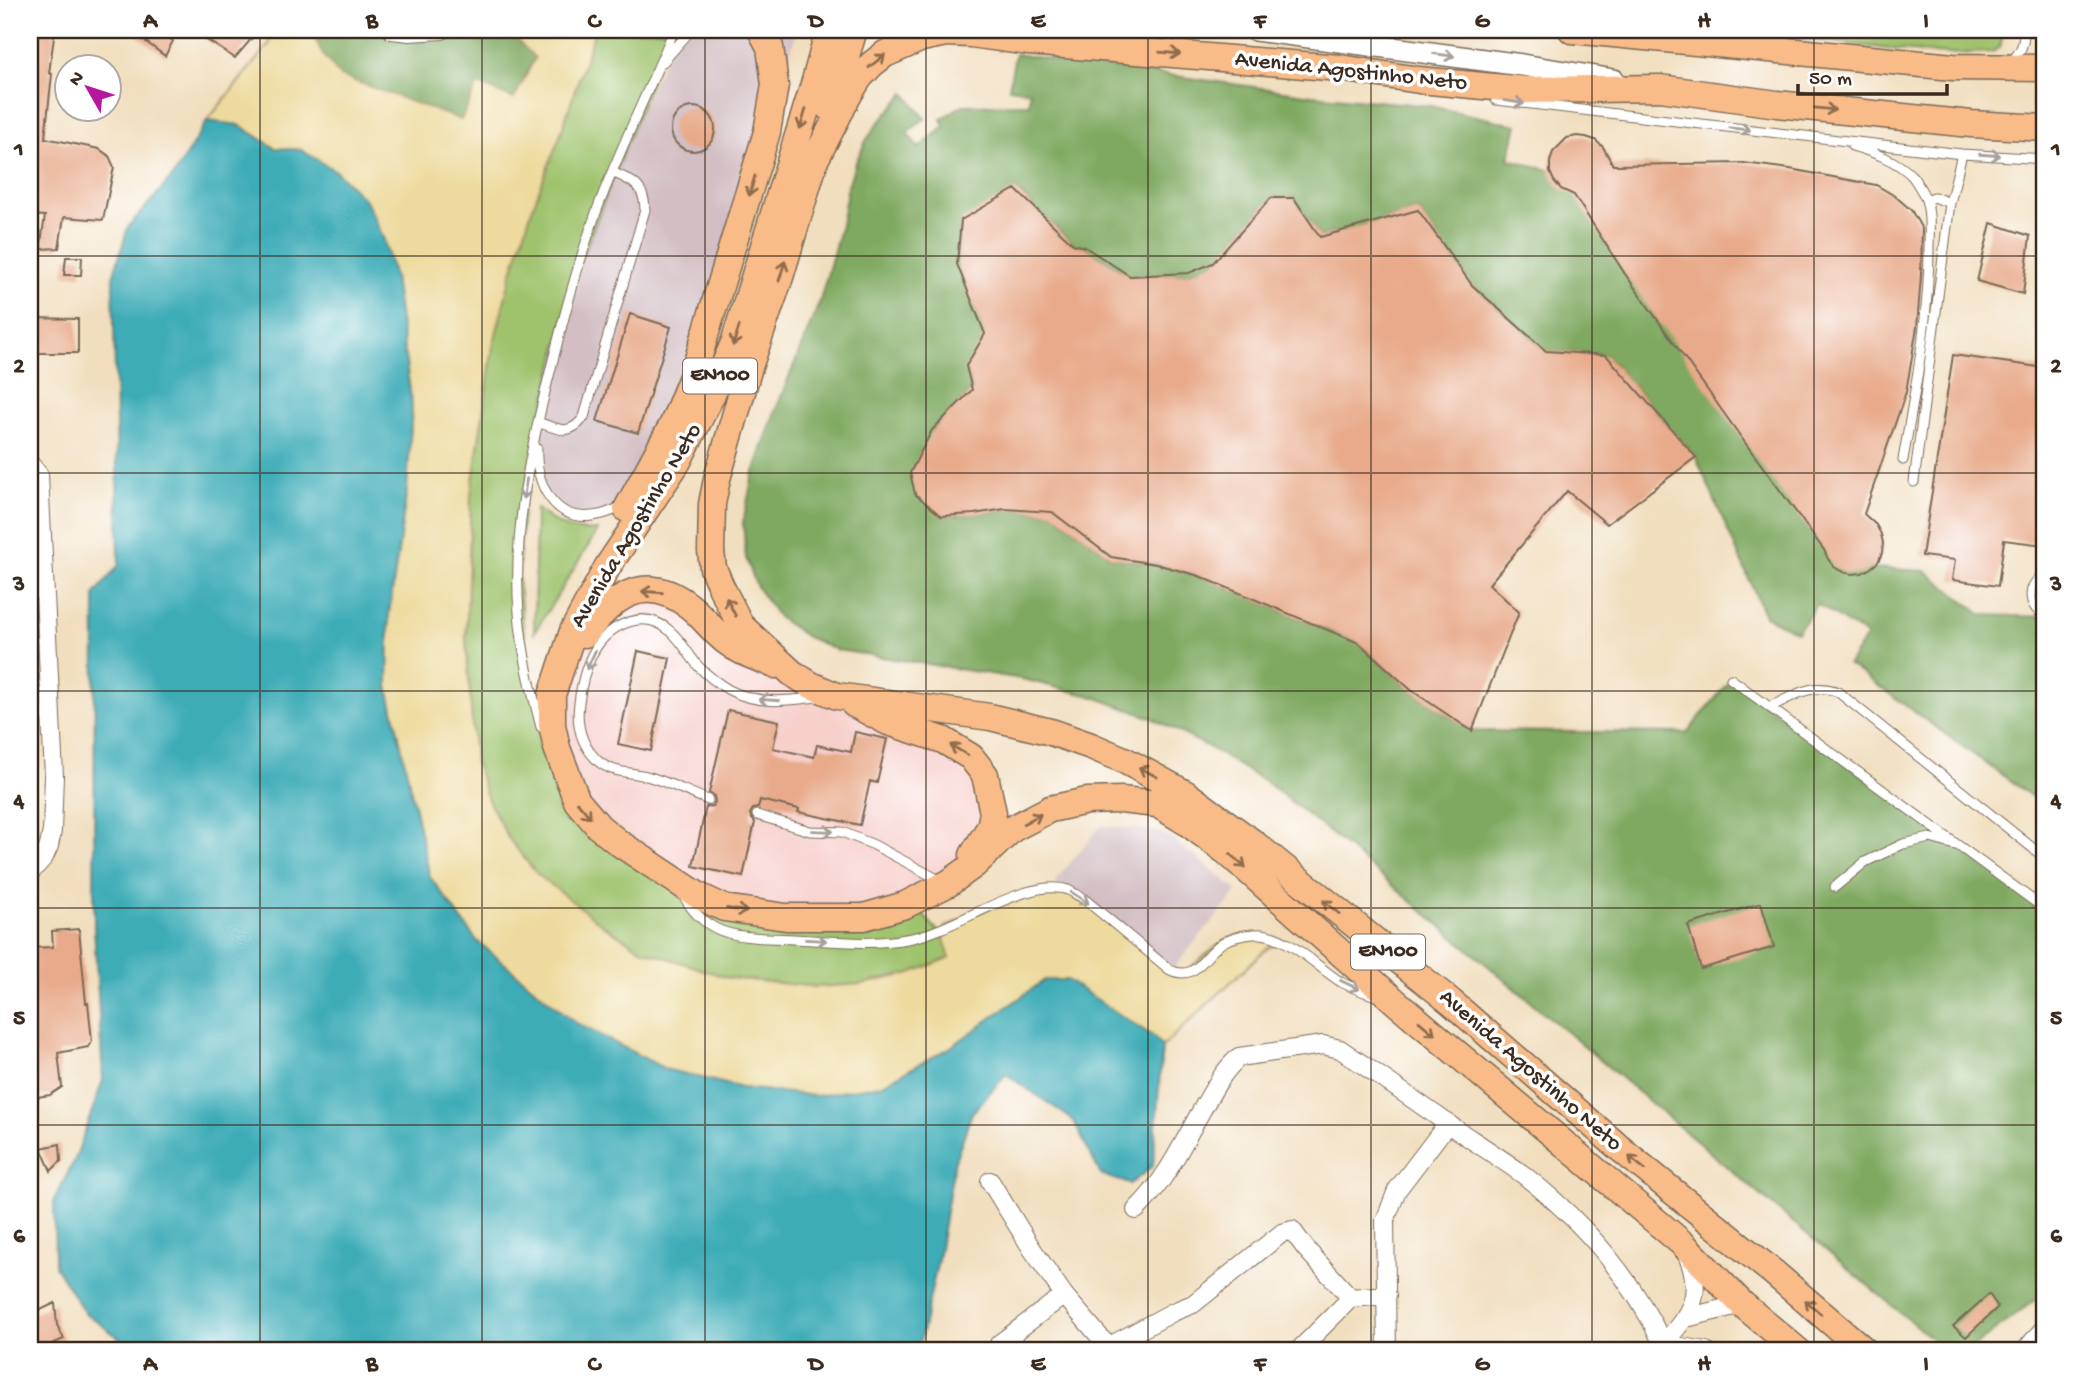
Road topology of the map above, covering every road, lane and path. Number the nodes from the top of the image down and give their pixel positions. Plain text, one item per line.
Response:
1 (392, 30) edge
2 (442, 30) edge
3 (674, 30) edge
4 (691, 30) edge
5 (829, 30) edge
6 (854, 30) edge
7 (1255, 30) edge
8 (1572, 30) edge
9 (2023, 30) edge
10 (766, 38) edge
11 (1986, 68) junction
12 (2045, 68) edge
13 (658, 69) junction
14 (1448, 83) junction
15 (1660, 88) junction
16 (2045, 128) edge
17 (1830, 139) junction
18 (1962, 153) junction
19 (2045, 159) edge
20 (815, 160) junction
21 (612, 172) junction
22 (1926, 200) junction
23 (1950, 203) junction
24 (538, 422) junction
25 (1903, 460) dead end
26 (30, 464) edge
27 (1914, 482) dead end
28 (631, 502) junction
29 (2045, 574) edge
30 (2045, 616) edge
31 (792, 673) junction
32 (1731, 679) dead end
33 (552, 695) junction
34 (837, 696) junction
35 (1770, 708) junction
36 (557, 748) junction
37 (708, 800) dead end
38 (757, 815) dead end
39 (1961, 847) junction
40 (2045, 858) edge
41 (30, 873) edge
42 (676, 880) junction
43 (948, 884) junction
44 (1835, 887) dead end
45 (2045, 909) edge
46 (1397, 1003) junction
47 (1448, 1123) junction
48 (990, 1181) dead end
49 (1136, 1210) dead end
50 (1683, 1244) junction
51 (1064, 1295) junction
52 (1387, 1295) junction
53 (1350, 1298) junction
54 (1742, 1304) junction
55 (1686, 1318) junction
56 (2045, 1327) edge
57 (999, 1344) dead end
58 (1663, 1344) junction
59 (1110, 1349) edge
60 (1298, 1351) edge
61 (1387, 1351) edge
62 (1706, 1351) edge
63 (1798, 1351) edge
64 (1865, 1351) edge
65 (2025, 1351) edge

1 - 2 street
3 - 13 lane
4 - 13 lane
5 -> 33 main road, Avenida Agostinho Neto / EN100
6 - 20 main road
7 -> 15 street
8 - 11 main road
9 - 11 lane
10 -> 28 main road
11 - 12 main road
13 - 21 lane
14 - 15 main road, Avenida Agostinho Neto / EN100
14 -> 17 lane
20 -> 14 main road, Avenida Agostinho Neto / EN100
15 -> 16 main road, EN100
17 - 18 lane
17 - 22 lane
18 -> 19 lane
18 - 23 lane
31 -> 20 main road, Avenida Agostinho Neto / EN100
21 - 24 lane
21 - 24 lane
22 - 23 lane
22 - 25 lane
23 - 27 lane
24 - 28 lane
24 -> 36 lane
26 - 41 street
28 - 33 main road
29 - 30 lane
31 -> 33 main road
31 - 34 main road, Avenida Agostinho Neto / EN100
32 - 35 lane
33 - 36 main road, Avenida Agostinho Neto / EN100
34 -> 37 lane
43 -> 34 main road
64 -> 34 main road, Avenida Agostinho Neto / EN100
35 - 39 lane
35 - 40 lane
36 -> 42 main road, Avenida Agostinho Neto / EN100
38 -> 43 lane
39 - 44 lane
39 - 45 lane
42 -> 43 main road, Avenida Agostinho Neto / EN100
42 -> 46 lane
43 -> 46 main road, Avenida Agostinho Neto / EN100
46 -> 50 main road, Avenida Agostinho Neto / EN100
47 - 49 street
47 - 52 street
47 - 58 street
48 - 51 street
50 - 54 main road, Avenida Agostinho Neto / EN100
50 - 55 street
51 - 57 street
51 - 59 street
52 - 53 street
52 - 61 street
53 - 59 street
53 - 60 street
54 - 55 street
54 - 63 main road, Avenida Agostinho Neto / EN100
55 - 58 street
56 - 65 street
58 - 62 street

